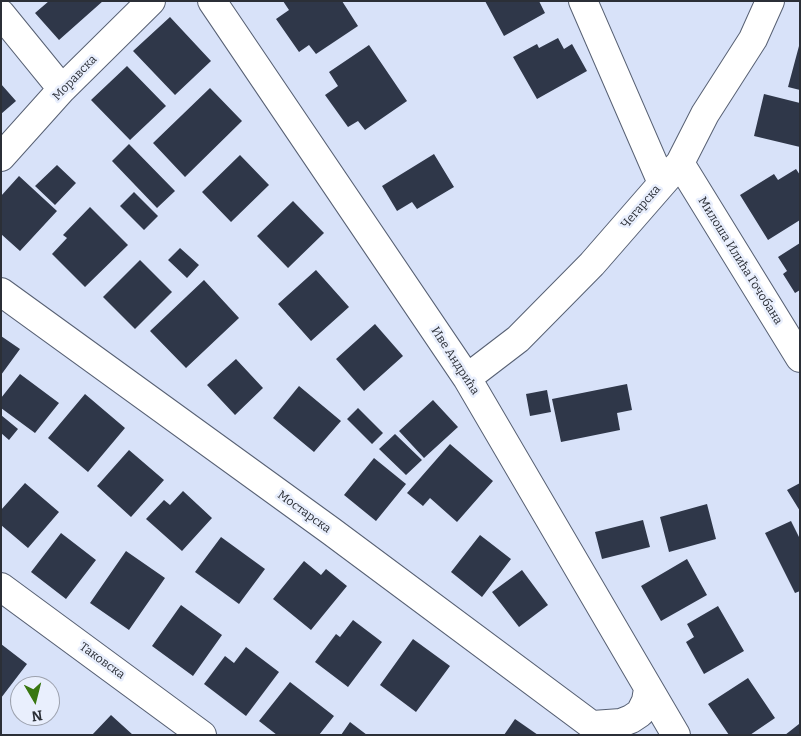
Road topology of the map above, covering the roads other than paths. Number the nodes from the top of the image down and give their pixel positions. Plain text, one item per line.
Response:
1 (152, 1) edge
2 (212, 1) edge
3 (583, 1) edge
4 (770, 1) edge
5 (1, 14) edge
6 (62, 89) junction
7 (1, 157) edge
8 (671, 173) junction
9 (1, 292) edge
10 (800, 358) edge
11 (467, 378) junction
12 (1, 587) edge
13 (648, 688) junction
14 (599, 730) edge
15 (202, 735) edge
16 (676, 735) edge

1 - 6 street, Моравска
2 - 11 street, Иве Андрића
3 - 8 street, Милоша Илића Гочобана
4 - 8 street, Чегарска
5 - 6 street
6 - 7 street, Моравска
8 - 10 street, Милоша Илића Гочобана
8 - 11 street, Чегарска
9 - 14 street, Мостарска
11 - 13 street, Иве Андрића
12 - 15 street, Таковска
13 - 14 street
13 - 16 street, Иве Андрића

